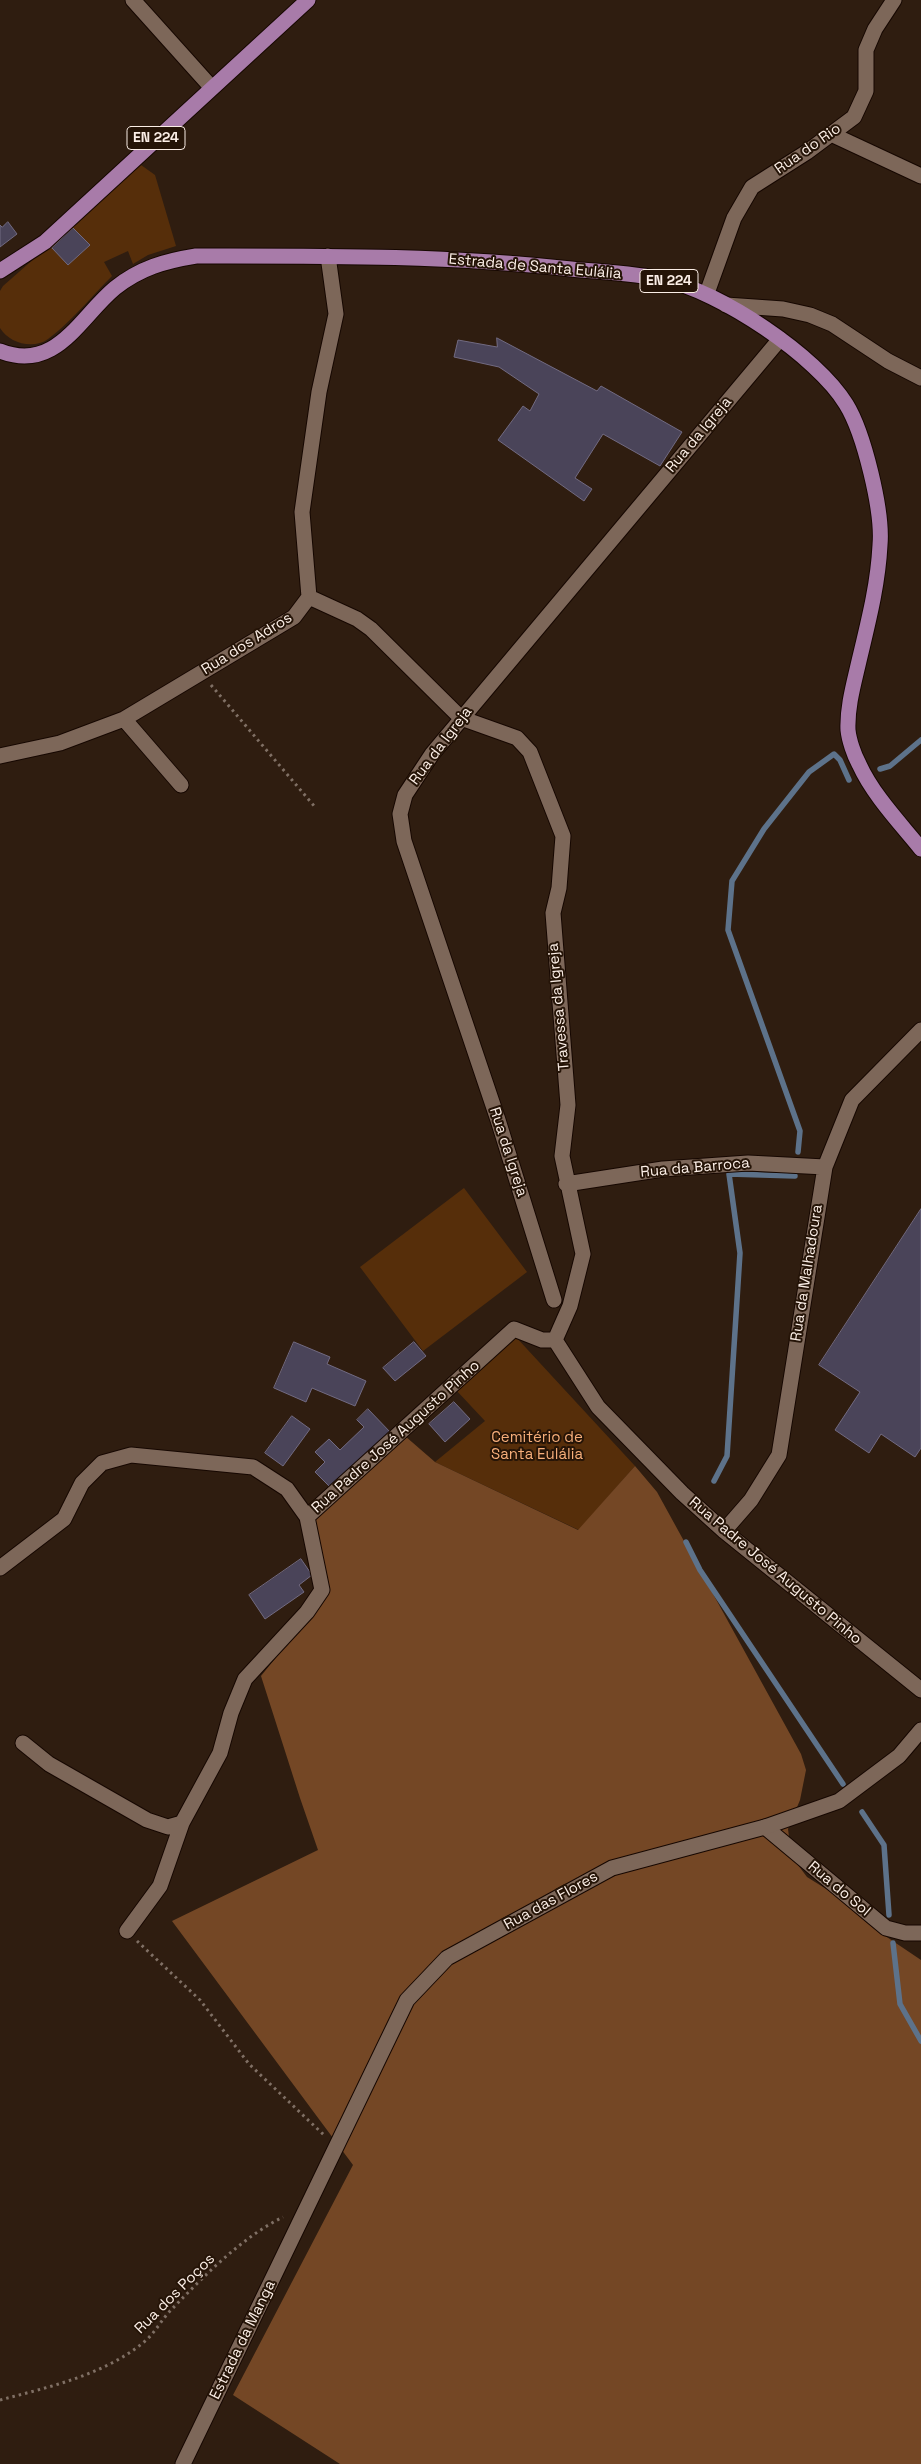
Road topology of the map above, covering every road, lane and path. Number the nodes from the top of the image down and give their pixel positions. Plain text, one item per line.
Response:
1 (133, 0) edge
2 (308, 0) edge
3 (894, 0) edge
4 (212, 88) junction
5 (831, 134) junction
6 (921, 176) edge
7 (328, 256) junction
8 (0, 271) edge
9 (707, 293) junction
10 (726, 305) junction
11 (780, 339) junction
12 (0, 341) edge
13 (5, 353) edge
14 (921, 378) edge
15 (309, 597) junction
16 (201, 673) junction
17 (461, 718) junction
18 (124, 719) junction
19 (0, 756) edge
20 (181, 785) dead end
21 (315, 807) dead end
22 (921, 850) edge
23 (921, 1030) edge
24 (825, 1167) junction
25 (566, 1184) junction
26 (554, 1300) dead end
27 (555, 1340) junction
28 (308, 1517) junction
29 (724, 1531) junction
30 (0, 1568) edge
31 (921, 1690) edge
32 (921, 1730) edge
33 (23, 1742) dead end
34 (182, 1823) junction
35 (766, 1827) junction
36 (127, 1931) joint
37 (921, 1933) edge
38 (337, 2146) junction
39 (304, 2215) junction
40 (0, 2400) edge
41 (184, 2464) edge

1 - 4 street
2 - 4 main road, EN 224
3 - 5 street, Rua do Rio
4 - 8 main road, EN 224
5 - 6 street
5 - 9 street, Rua do Rio
7 - 9 main road, Estrada de Santa Eulália / EN 224
7 - 13 main road, Estrada de Santa Eulália / EN 224
7 - 15 street
9 - 10 main road, Estrada de Santa Eulália / EN 224
10 - 11 main road, Estrada de Santa Eulália / EN 224
10 - 14 street
11 - 17 street, Rua da Igreja
11 - 22 main road, Estrada de Santa Eulália / EN 224
12 - 13 main road, Estrada de Santa Eulália / EN 224
15 - 16 street, Rua dos Adros
15 - 17 street
16 - 18 street, Rua dos Adros
16 - 21 path
17 - 25 street, Travessa da Igreja
17 - 26 street, Rua da Igreja
18 - 19 street, Rua dos Adros
18 - 20 street
23 - 24 street, Rua da Malhadoura
24 - 25 street, Rua da Barroca
24 - 29 street, Rua da Malhadoura
25 - 27 street, Travessa da Igreja
27 - 28 street, Rua Padre José Augusto Pinho
27 - 29 street, Rua Padre José Augusto Pinho
28 - 30 street
28 - 34 street, Rua Padre José Augusto Pinho
29 - 31 street, Rua Padre José Augusto Pinho
32 - 35 street, Rua das Flores
33 - 34 street
34 - 36 street, Rua Padre José Augusto Pinho
35 - 37 street, Rua do Sol
35 - 38 street, Rua das Flores
36 - 38 path
38 - 39 street, Rua das Flores
39 - 40 path, Rua dos Poços
39 - 41 street, Estrada da Manga

